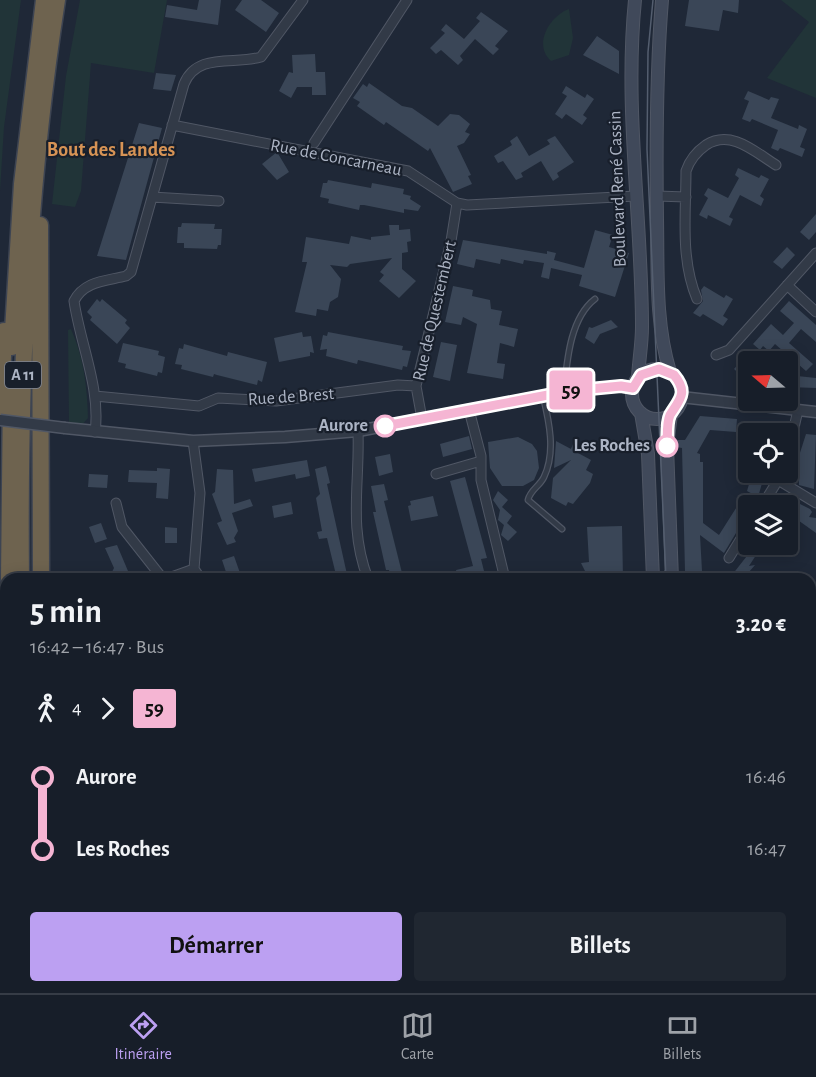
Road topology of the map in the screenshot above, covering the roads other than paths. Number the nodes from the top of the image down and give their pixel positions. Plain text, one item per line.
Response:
1 (44, 0) edge
2 (57, 0) edge
3 (303, 0) edge
4 (407, 0) edge
5 (634, 0) edge
6 (662, 0) edge
7 (172, 125) junction
8 (314, 143) dead end
9 (776, 165) dead end
10 (35, 172) junction
11 (636, 196) junction
12 (657, 196) junction
13 (152, 197) junction
14 (686, 197) junction
15 (219, 201) dead end
16 (457, 203) junction
17 (816, 253) edge
18 (15, 265) junction
19 (787, 285) junction
20 (595, 299) dead end
21 (696, 299) dead end
22 (816, 312) edge
23 (716, 355) dead end
24 (670, 372) junction
25 (635, 383) junction
26 (416, 386) junction
27 (563, 392) junction
28 (95, 396) junction
29 (543, 396) junction
30 (681, 397) junction
31 (738, 403) edge
32 (469, 410) junction
33 (798, 410) edge
34 (816, 412) edge
35 (641, 413) junction
36 (671, 414) junction
37 (422, 419) junction
38 (0, 420) edge
39 (358, 431) junction
40 (95, 432) junction
41 (0, 437) edge
42 (193, 441) junction
43 (481, 461) junction
44 (436, 474) dead end
45 (789, 483) edge
46 (116, 503) dead end
47 (816, 503) edge
48 (562, 530) dead end
49 (738, 543) edge
50 (729, 558) dead end
51 (195, 569) junction
52 (9, 573) edge
53 (21, 573) edge
54 (42, 573) edge
55 (159, 573) edge
56 (183, 573) edge
57 (197, 573) edge
58 (366, 573) edge
59 (504, 573) edge
60 (653, 573) edge
61 (672, 573) edge

1 - 18 highway, A 11
2 - 10 highway, A 11
3 - 7 street
4 - 8 street
5 - 11 main road, Boulevard René Cassin
6 - 12 main road, Boulevard René Cassin
7 - 13 street
7 - 16 street, Rue de Concarneau
9 - 14 street
10 - 53 highway, A 11
10 - 54 highway
11 - 16 street, Rue de Concarneau
11 - 25 main road, Boulevard René Cassin
12 - 14 street
12 - 24 main road, Boulevard René Cassin
13 - 15 street
13 - 28 street
14 - 21 street
16 - 26 street, Rue de Questembert
17 - 19 street
18 - 41 highway
18 - 52 highway, A 11
19 - 22 street
19 - 23 street
20 - 27 lane
24 - 25 main road
24 - 30 main road
25 - 27 street
25 - 35 main road
26 - 28 street, Rue de Brest
26 - 37 street, Rue de Questembert
27 - 29 street
28 - 40 street
29 - 32 street
29 - 48 lane
30 - 31 street
30 - 36 main road
32 - 37 street
32 - 43 street
33 - 34 street
35 - 36 main road
35 - 60 main road
36 - 61 main road
37 - 39 street
38 - 40 street, bridge
39 - 42 street
39 - 58 street
40 - 42 street
42 - 51 street
43 - 44 street
43 - 59 street
45 - 47 street
46 - 55 street
49 - 50 street
51 - 56 street
51 - 57 street

